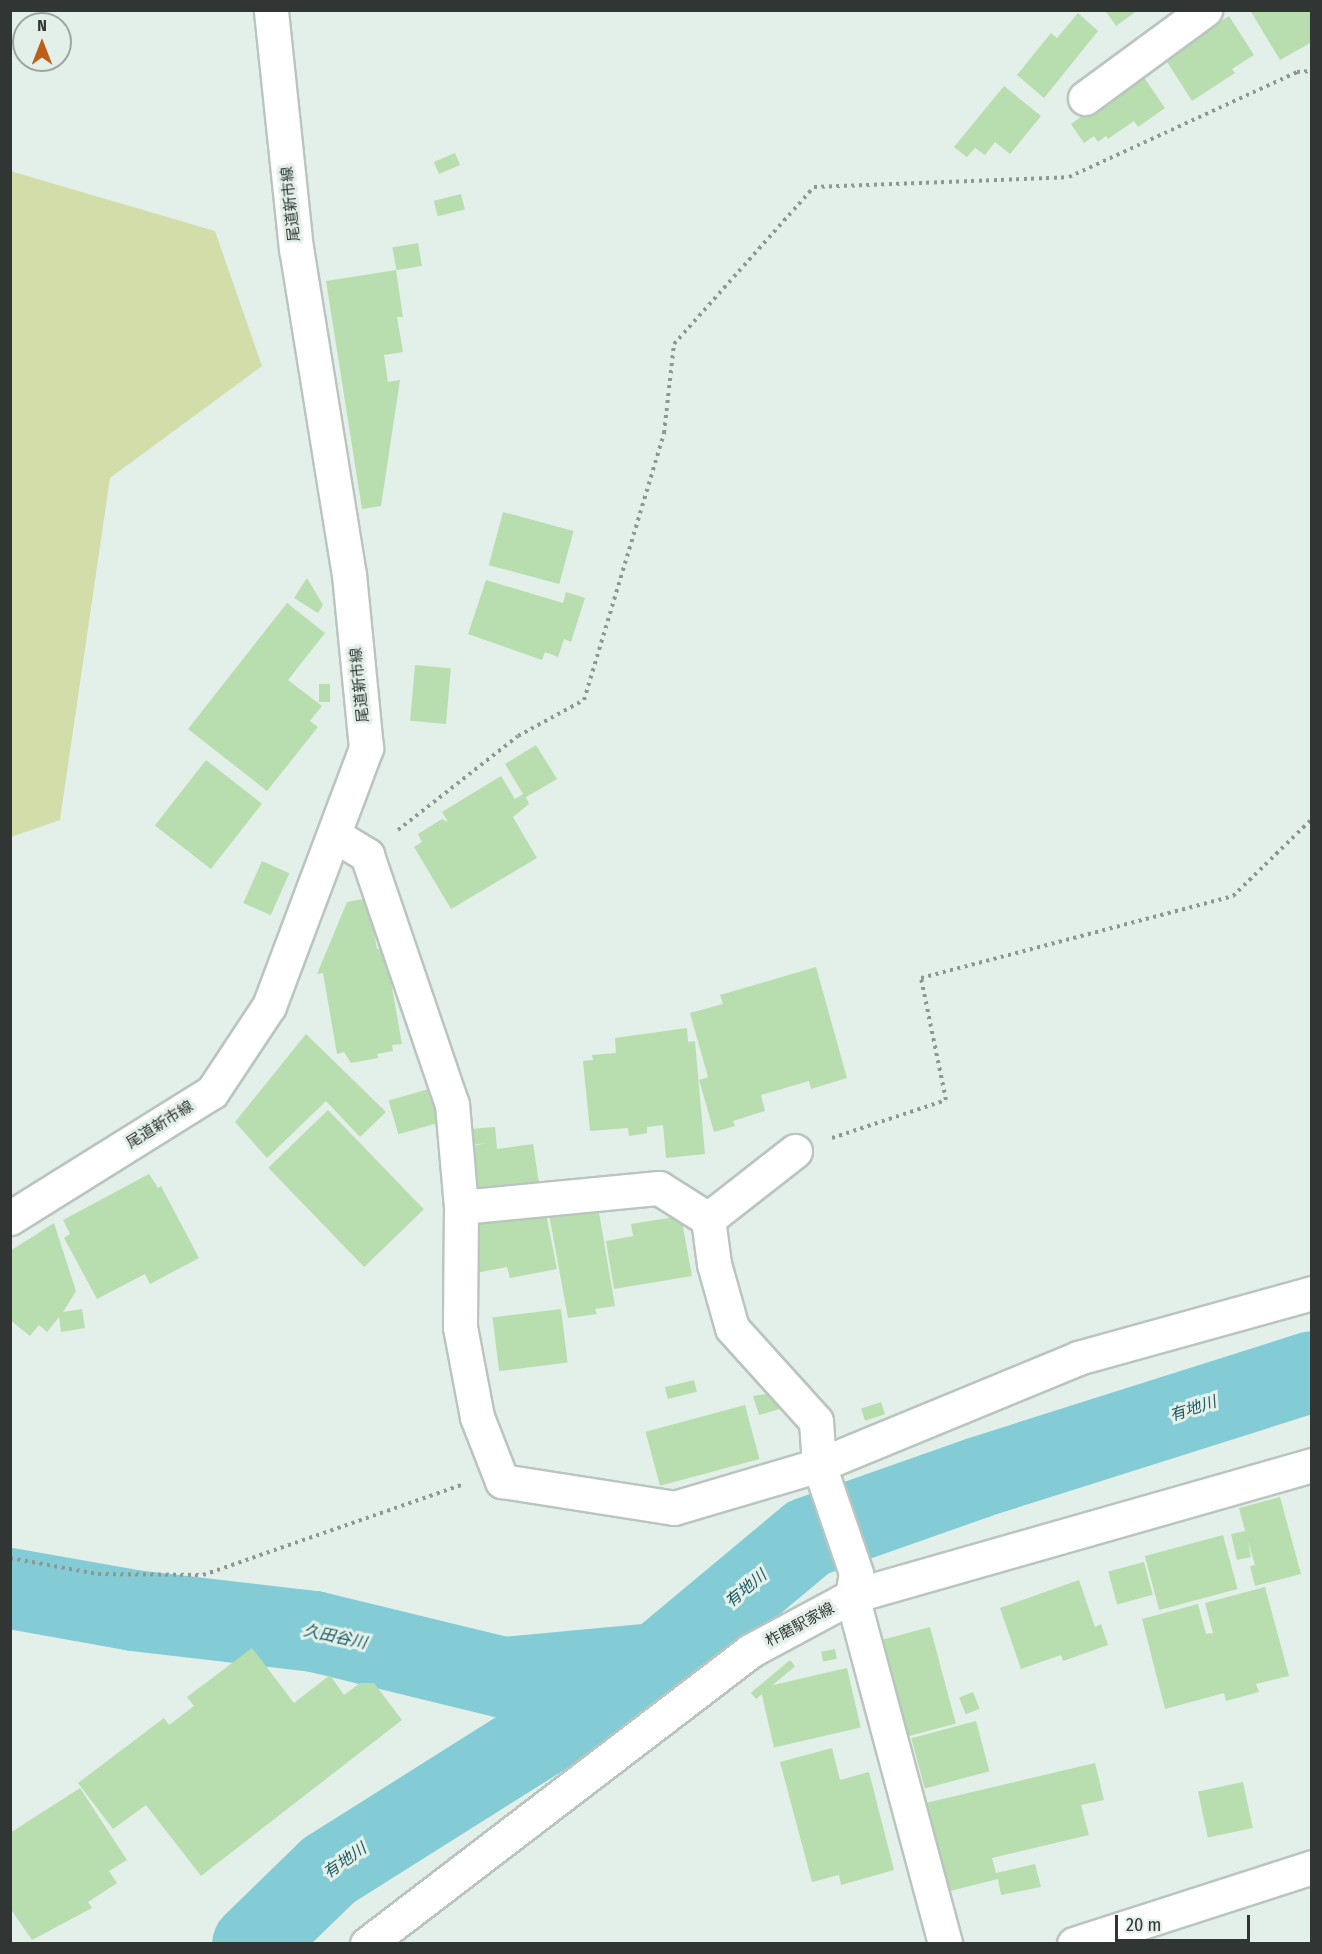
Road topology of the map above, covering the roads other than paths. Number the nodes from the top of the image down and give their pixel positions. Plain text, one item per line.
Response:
1 (271, 10) edge
2 (1205, 10) edge
3 (1085, 98) dead end
4 (334, 835) junction
5 (795, 1150) road end
6 (461, 1207) junction
7 (10, 1218) edge
8 (708, 1219) junction
9 (1311, 1293) edge
10 (819, 1465) junction
11 (1311, 1465) edge
12 (854, 1585) junction
13 (1311, 1867) edge
14 (367, 1944) edge
15 (945, 1944) edge
16 (1074, 1944) edge

1 - 4 street, 尾道新市線
2 - 3 street
4 - 6 street
4 - 7 street, 尾道新市線
5 - 8 street
6 - 8 street
6 - 10 street
8 - 10 street
9 - 10 street
10 - 12 street
11 - 12 street, 柞磨駅家線
12 - 14 street, 柞磨駅家線
12 - 15 street
13 - 16 street

